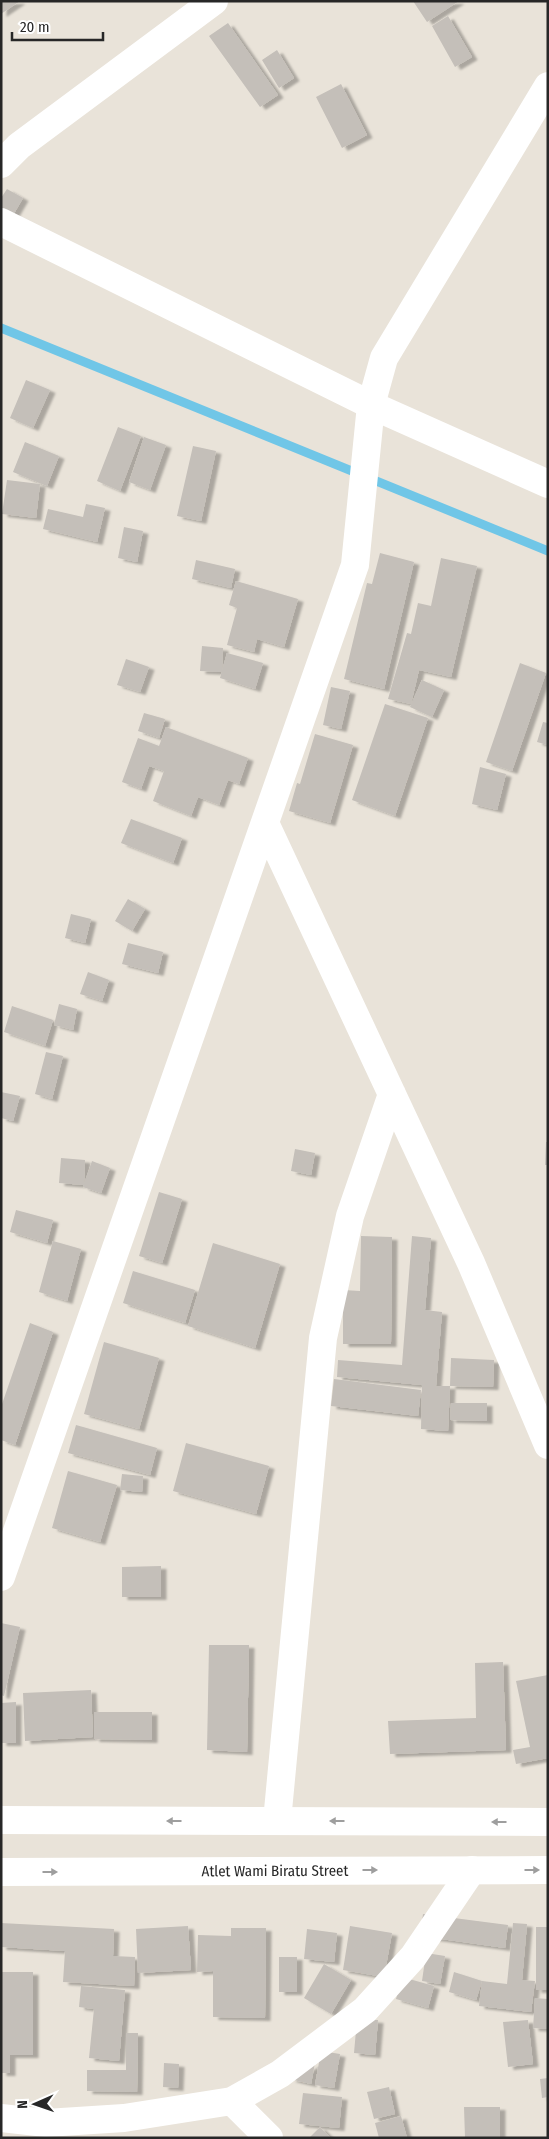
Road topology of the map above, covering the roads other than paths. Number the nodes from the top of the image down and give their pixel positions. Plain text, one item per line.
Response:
1 (210, 2) edge
2 (548, 86) edge
3 (1, 164) edge
4 (1, 222) edge
5 (371, 405) junction
6 (548, 484) edge
7 (265, 823) junction
8 (392, 1094) junction
9 (548, 1445) edge
10 (1, 1577) edge
11 (1, 1820) edge
12 (277, 1821) junction
13 (548, 1822) edge
14 (472, 1870) junction
15 (548, 1870) edge
16 (1, 1872) edge
17 (232, 2100) junction
18 (1, 2118) edge
19 (269, 2138) edge

1 - 3 street
2 - 5 street
4 - 5 street
5 - 6 street
5 - 7 street
7 - 8 street
7 - 10 street
8 - 9 street
8 - 12 street
12 -> 11 street
13 -> 12 street
14 -> 15 street, Atlet Wami Biratu Street
16 -> 14 street, Atlet Wami Biratu Street
14 - 17 street
17 - 18 street
17 - 19 street

